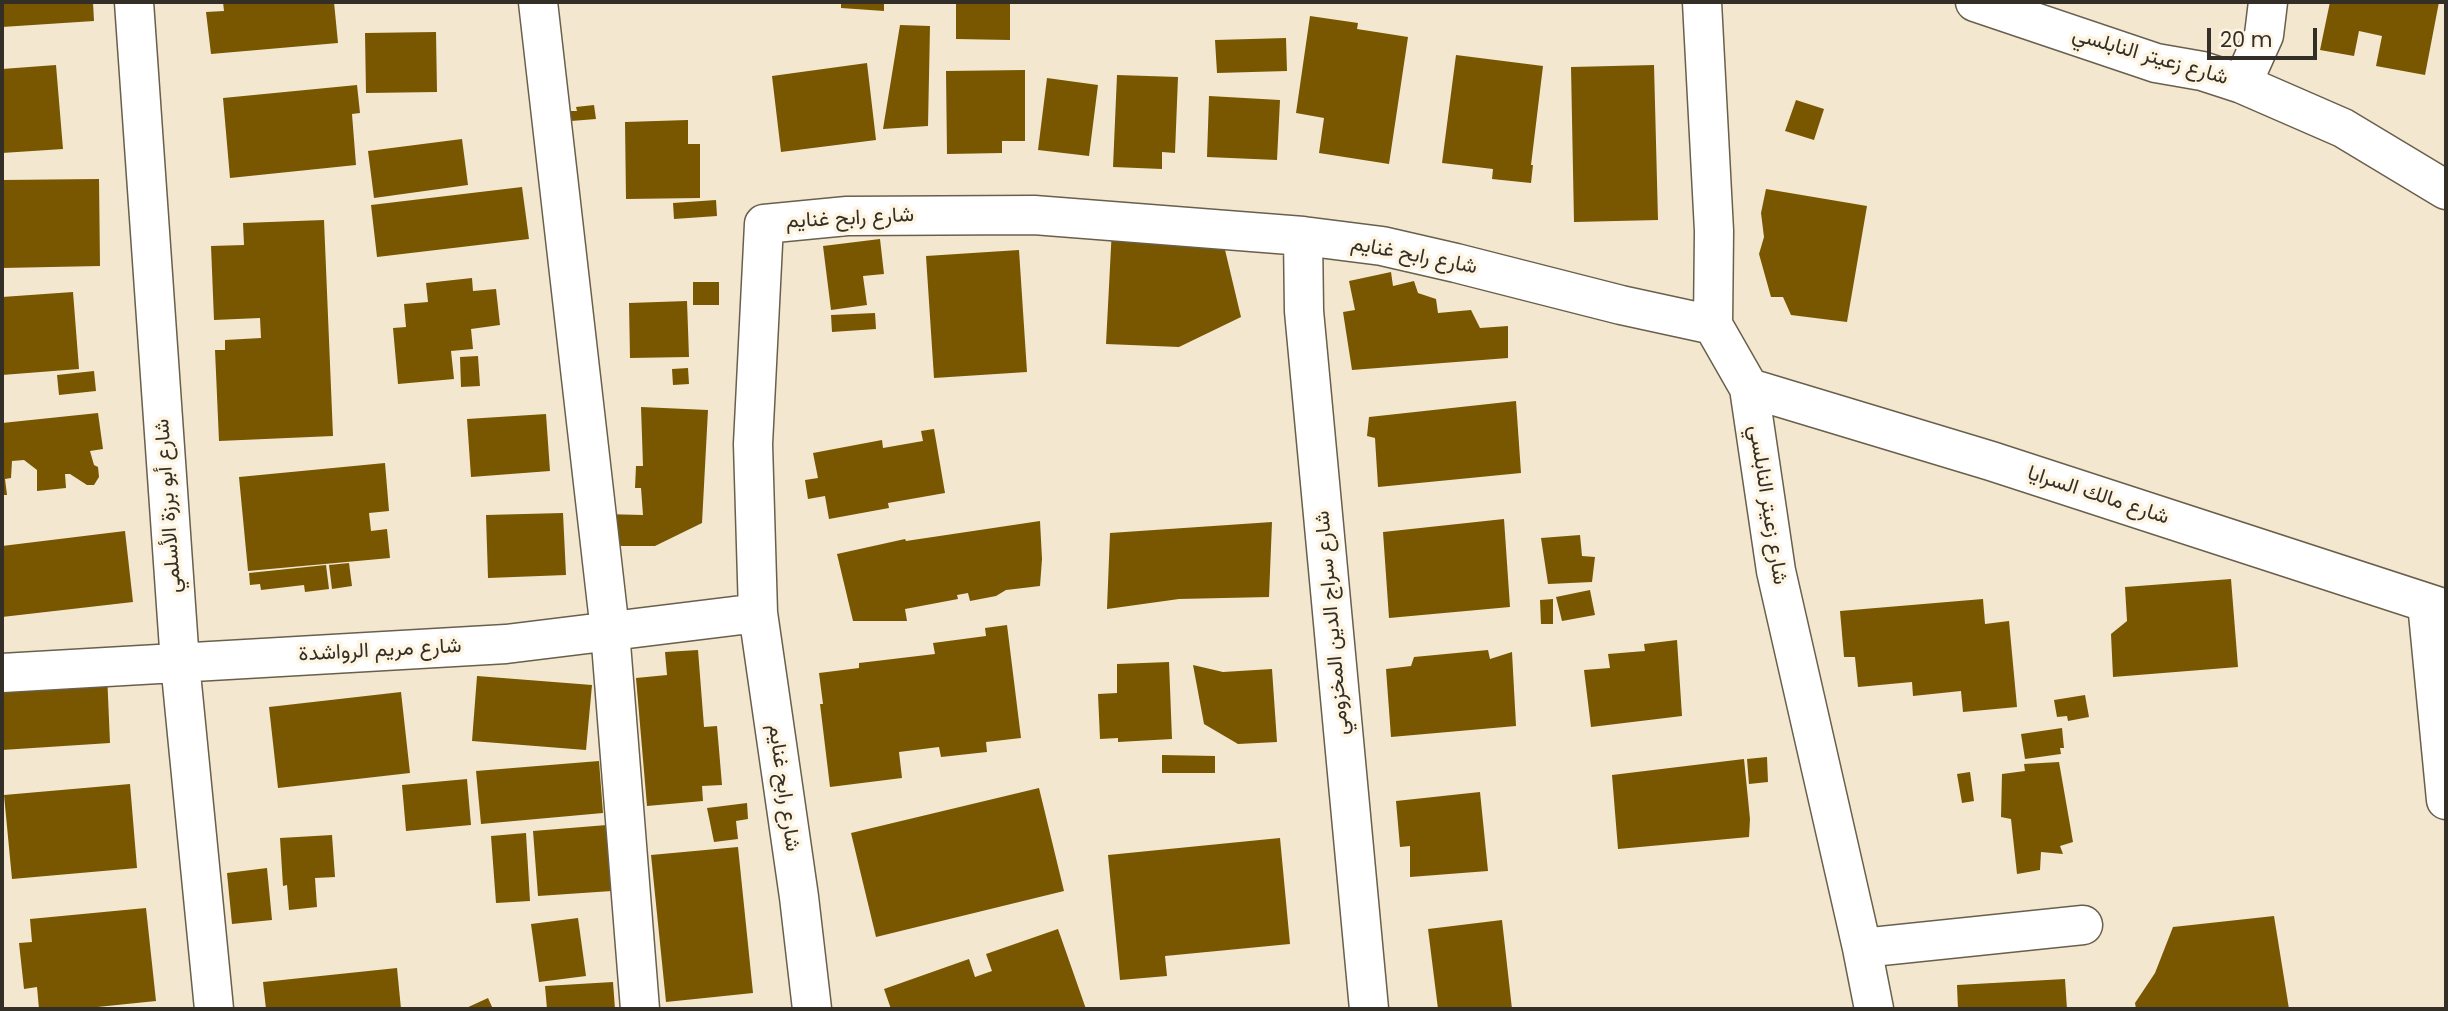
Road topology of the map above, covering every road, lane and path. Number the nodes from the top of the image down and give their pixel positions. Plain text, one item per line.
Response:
1 (134, 2) edge
2 (538, 2) edge
3 (1702, 2) edge
4 (1975, 2) edge
5 (2268, 2) edge
6 (2242, 84) junction
7 (2446, 190) edge
8 (1303, 236) junction
9 (1713, 325) junction
10 (1749, 388) junction
11 (2437, 606) edge
12 (758, 613) junction
13 (610, 631) junction
14 (180, 663) junction
15 (2, 673) edge
16 (2446, 800) edge
17 (2083, 925) dead end
18 (1862, 948) junction
19 (214, 1009) edge
20 (639, 1009) edge
21 (812, 1009) edge
22 (1369, 1009) edge
23 (1874, 1009) edge

1 - 14 street, شارع أبو برزة الأسلمي
2 - 13 street
3 - 9 street
4 - 6 street, شارع زعيتر النابلسي
5 - 6 street, شارع زعيتر النابلسي
6 - 7 street
8 - 9 street, شارع رابح غنايم
8 - 12 street, شارع رابح غنايم
8 - 22 street, شارع سراج الدين المخزومي
9 - 10 street, شارع زعيتر النابلسي
10 - 11 street, شارع مالك السرايا
10 - 18 street, شارع زعيتر النابلسي
11 - 16 street
12 - 13 street, شارع مريم الرواشدة
12 - 21 street, شارع رابح غنايم
13 - 14 street, شارع مريم الرواشدة
13 - 20 street
14 - 15 street, شارع مريم الرواشدة
14 - 19 street, شارع أبو برزة الأسلمي
17 - 18 street
18 - 23 street, شارع زعيتر النابلسي

